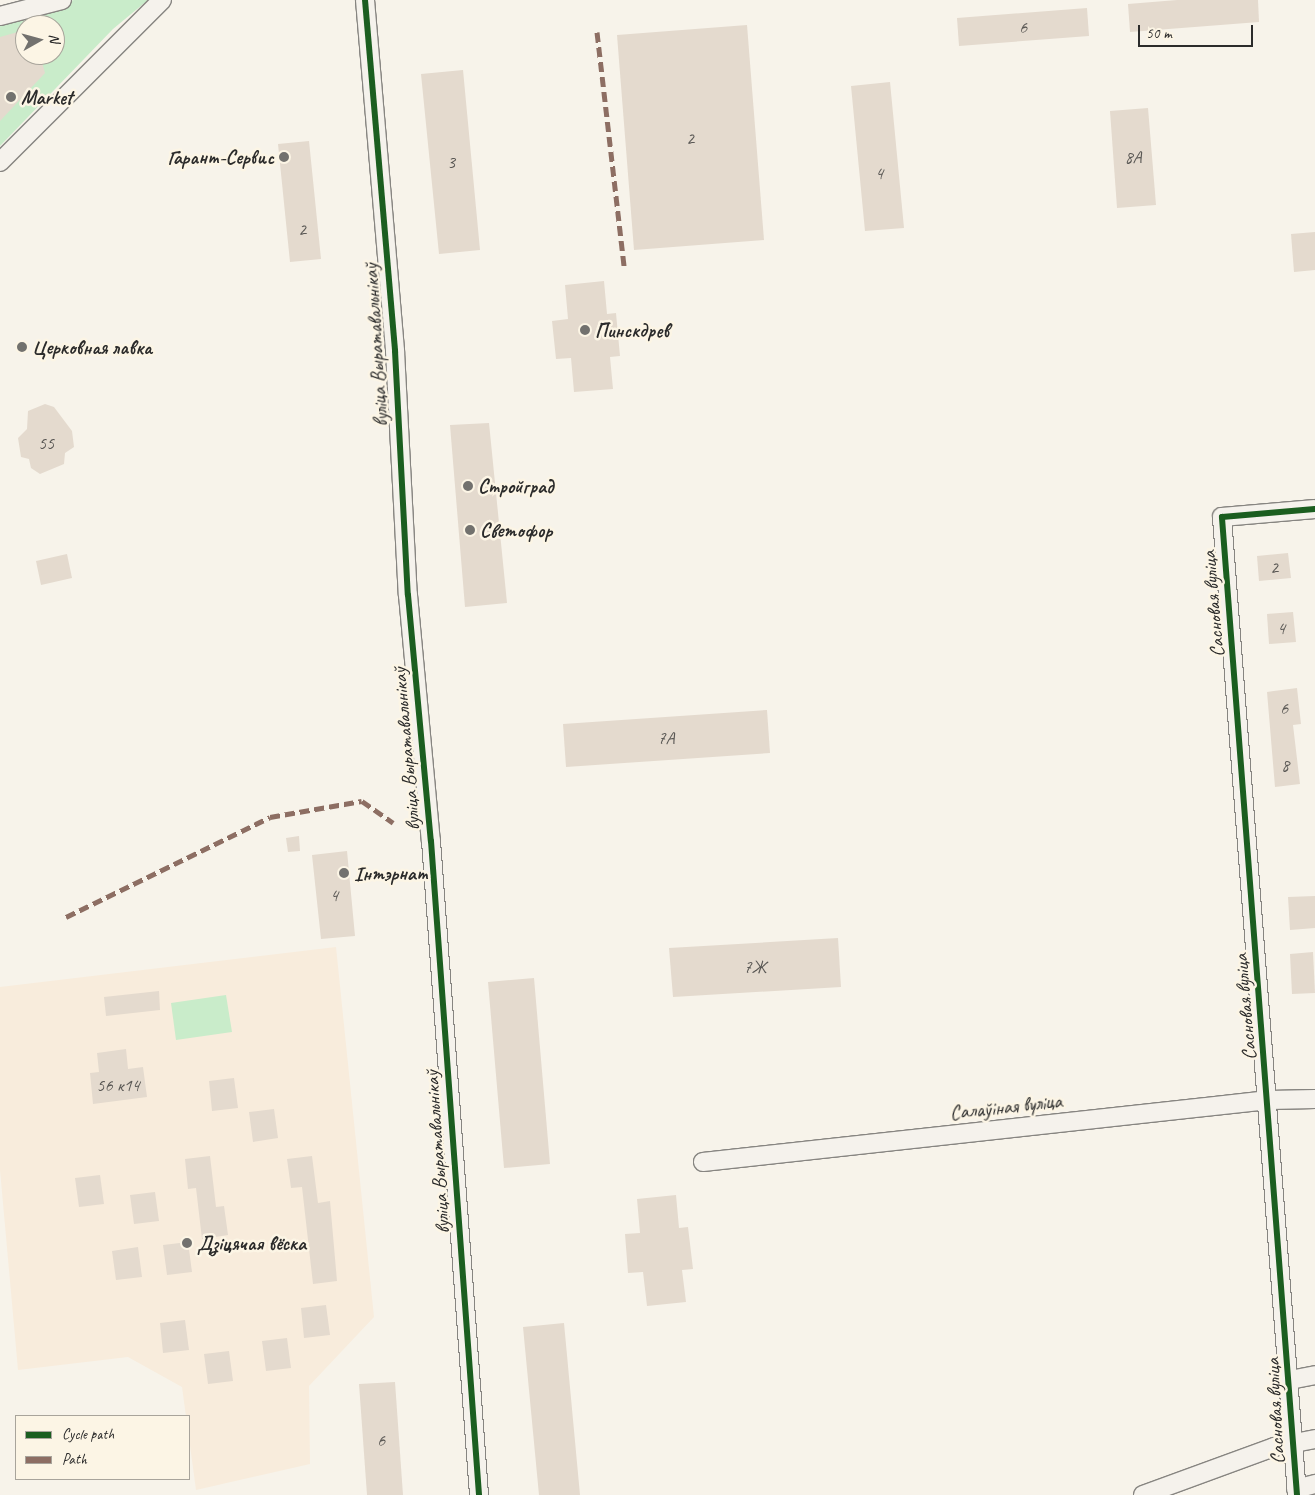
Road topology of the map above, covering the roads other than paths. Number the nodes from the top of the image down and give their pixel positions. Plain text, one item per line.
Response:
1 (62, 0) edge
2 (162, 0) edge
3 (365, 0) edge
4 (0, 16) edge
5 (0, 162) edge
6 (1315, 509) edge
7 (1315, 1099) edge
8 (1269, 1100) junction
9 (703, 1162) dead end
10 (1315, 1375) edge
11 (1290, 1380) junction
12 (1315, 1439) edge
13 (1292, 1444) junction
14 (1315, 1484) edge
15 (1297, 1492) edge
16 (479, 1495) edge
17 (1143, 1495) edge

1 - 4 street
2 - 5 street
3 - 16 street, вуліца Выратавальнікаў
6 - 8 street, Сасновая вуліца
7 - 8 street, Салаўіная вуліца
8 - 9 street, Салаўіная вуліца
8 - 11 street, Сасновая вуліца
10 - 11 street
11 - 13 street, Сасновая вуліца
12 - 13 street
13 - 15 street, Сасновая вуліца
13 - 17 street
14 - 15 street

